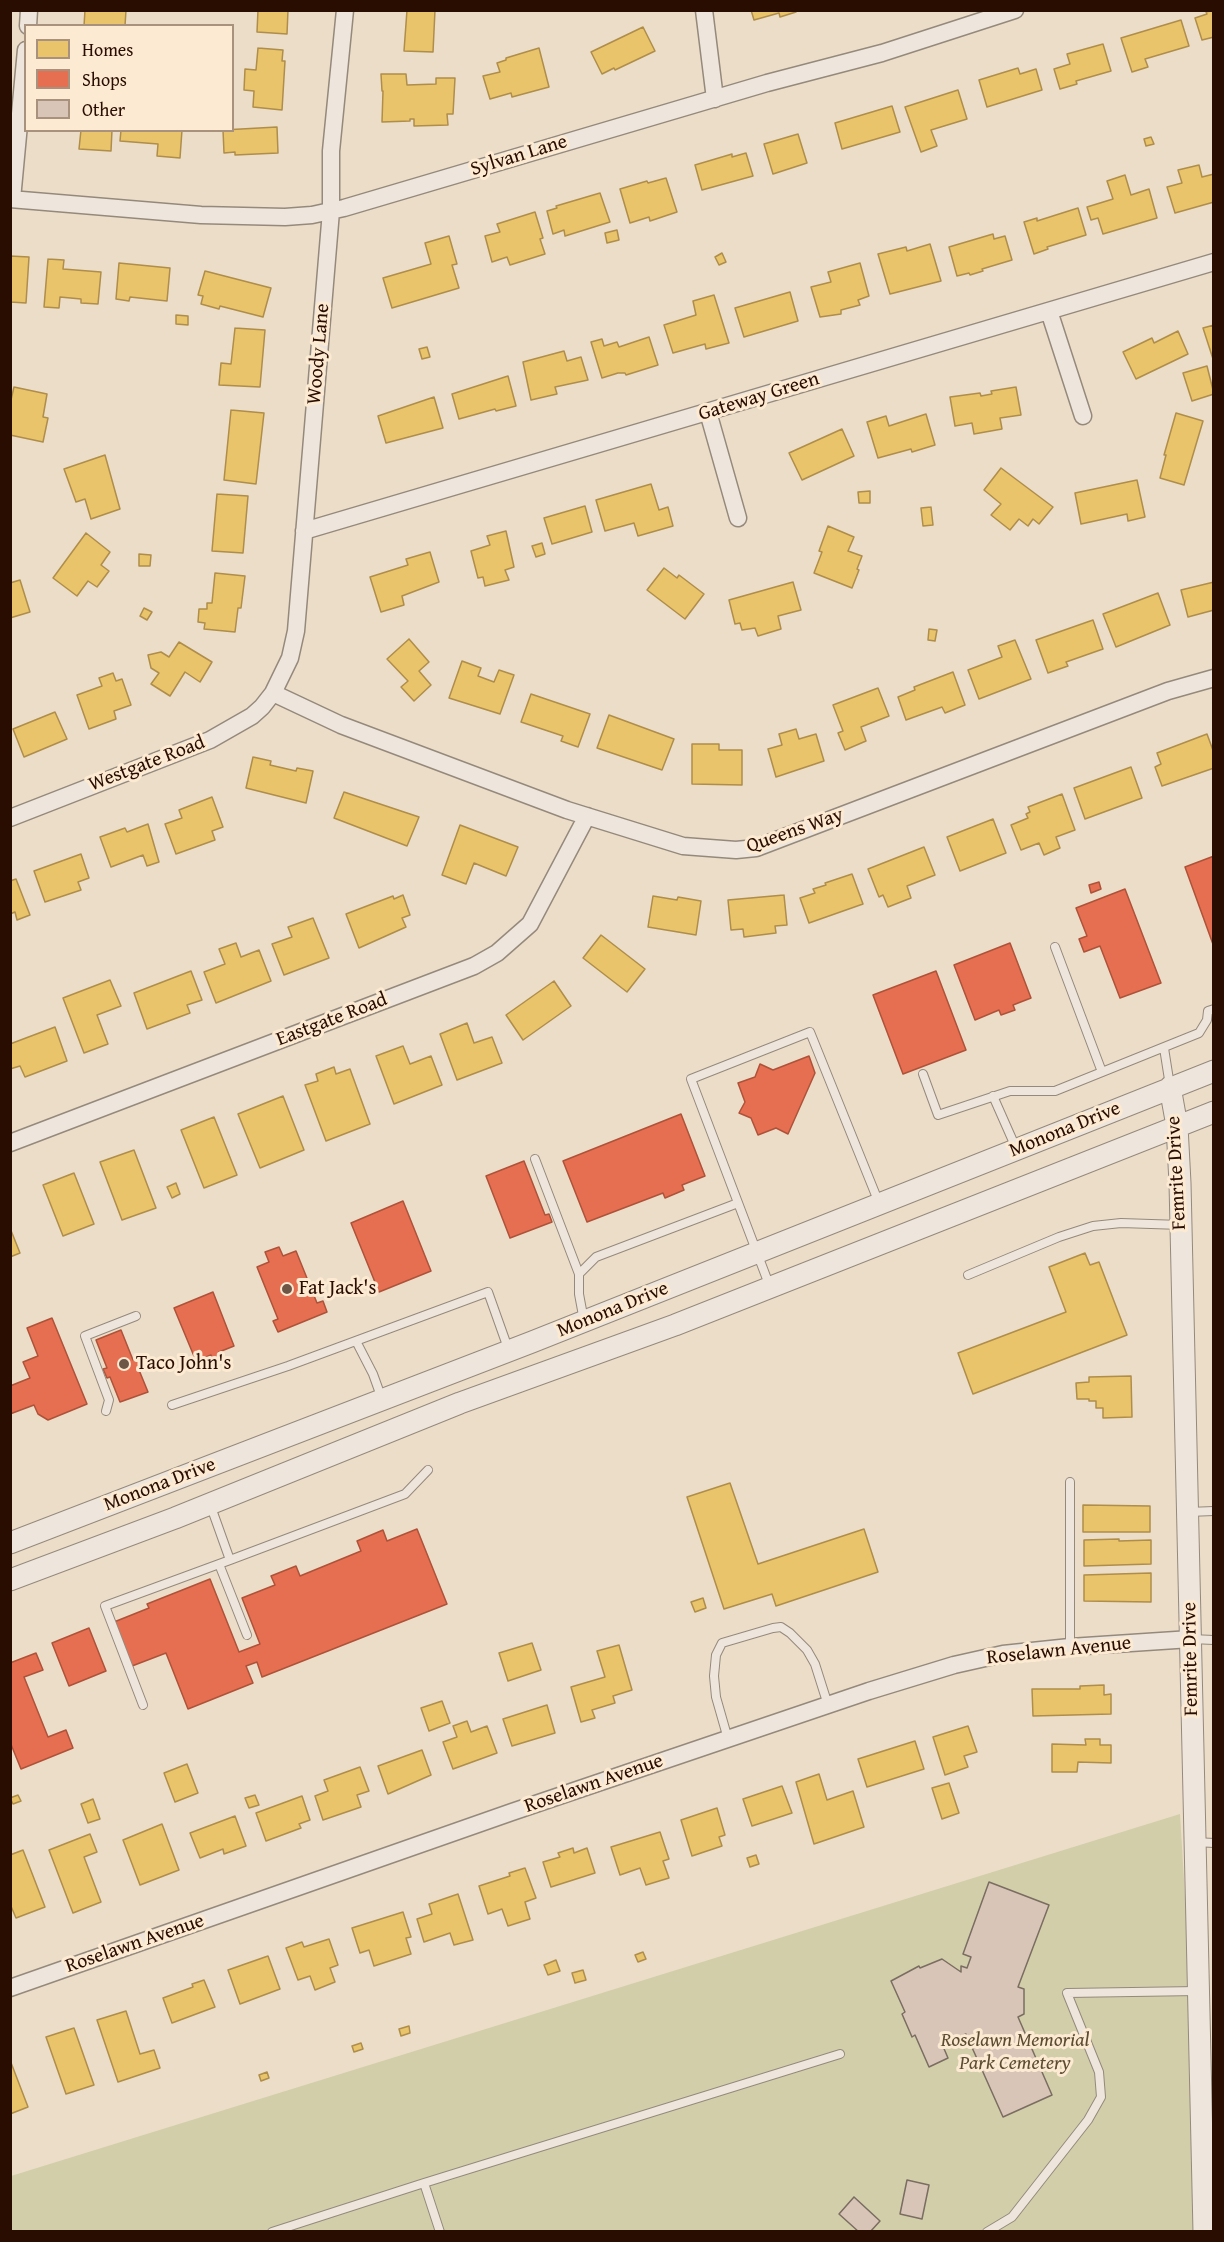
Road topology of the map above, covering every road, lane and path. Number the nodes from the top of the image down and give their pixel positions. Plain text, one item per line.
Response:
1 (345, 10) edge
2 (704, 10) edge
3 (1015, 10) edge
4 (24, 70) edge
5 (715, 99) junction
6 (11, 199) edge
7 (331, 211) junction
8 (1214, 262) edge
9 (1049, 311) junction
10 (708, 412) junction
11 (1083, 416) dead end
12 (738, 518) dead end
13 (304, 531) junction
14 (1214, 678) edge
15 (273, 693) junction
16 (587, 816) junction
17 (10, 818) edge
18 (1055, 947) dead end
19 (1214, 1009) edge
20 (1164, 1048) junction
21 (1214, 1071) edge
22 (1102, 1072) junction
23 (922, 1074) dead end
24 (1170, 1087) junction
25 (993, 1096) junction
26 (1214, 1112) edge
27 (1177, 1126) junction
28 (10, 1143) edge
29 (1017, 1150) junction
30 (535, 1159) dead end
31 (738, 1203) junction
32 (879, 1205) junction
33 (1181, 1225) junction
34 (758, 1253) junction
35 (579, 1274) junction
36 (968, 1275) dead end
37 (770, 1288) junction
38 (136, 1316) dead end
39 (584, 1322) junction
40 (356, 1341) junction
41 (509, 1351) junction
42 (382, 1400) junction
43 (172, 1405) dead end
44 (106, 1411) dead end
45 (428, 1470) dead end
46 (1070, 1482) dead end
47 (210, 1504) junction
48 (1214, 1511) edge
49 (1187, 1512) junction
50 (10, 1543) edge
51 (230, 1560) junction
52 (219, 1564) junction
53 (10, 1580) edge
54 (246, 1635) dead end
55 (1191, 1639) junction
56 (1214, 1640) edge
57 (1070, 1647) junction
58 (143, 1705) dead end
59 (828, 1705) junction
60 (728, 1739) junction
61 (1204, 1842) edge
62 (10, 1988) edge
63 (1198, 1991) junction
64 (840, 2054) dead end
65 (424, 2183) junction
66 (272, 2232) edge
67 (440, 2232) edge
68 (987, 2232) edge
69 (1204, 2232) edge

1 - 7 street, Woody Lane
2 - 5 street
3 - 5 street, Sylvan Lane
4 - 6 street
5 - 7 street, Sylvan Lane
6 - 7 street, Sylvan Lane
7 - 13 street, Woody Lane
8 - 9 street, Gateway Green
9 - 10 street, Gateway Green
9 - 11 street
10 - 12 street
10 - 13 street, Gateway Green
13 - 15 street, Woody Lane
14 - 16 street, Queens Way
15 - 16 street, Queens Way
15 - 17 street, Westgate Road
16 - 28 street, Eastgate Road
18 - 22 lane
19 - 20 lane
20 - 22 lane
20 - 24 lane
21 - 24 street, Monona Drive
22 - 25 lane
23 - 25 lane
24 - 27 street, Femrite Drive
24 - 29 street, Monona Drive
25 - 29 lane
26 - 27 street, Monona Drive
27 - 33 street, Femrite Drive
27 - 37 street, Monona Drive
29 - 32 street, Monona Drive
30 - 35 lane
31 - 32 lane
31 - 34 lane
31 - 35 lane
32 - 34 street, Monona Drive
33 - 36 lane
33 - 49 street, Femrite Drive
34 - 37 lane
34 - 39 street, Monona Drive
35 - 39 lane
37 - 47 street, Monona Drive
38 - 44 lane
39 - 41 street, Monona Drive
40 - 41 lane
40 - 42 lane
40 - 43 lane
41 - 42 street, Monona Drive
42 - 50 street, Monona Drive
45 - 51 lane
46 - 57 lane
47 - 51 lane
47 - 53 street, Monona Drive
48 - 49 lane
49 - 55 street, Femrite Drive
51 - 52 lane
52 - 54 lane
52 - 58 lane
55 - 56 lane
55 - 57 street, Roselawn Avenue
55 - 61 street, Femrite Drive
57 - 59 street, Roselawn Avenue
59 - 60 street, Roselawn Avenue
59 - 60 lane
60 - 62 street, Roselawn Avenue
61 - 63 street, Femrite Drive
63 - 68 lane
63 - 69 street, Femrite Drive
64 - 65 lane
65 - 66 lane
65 - 67 lane

